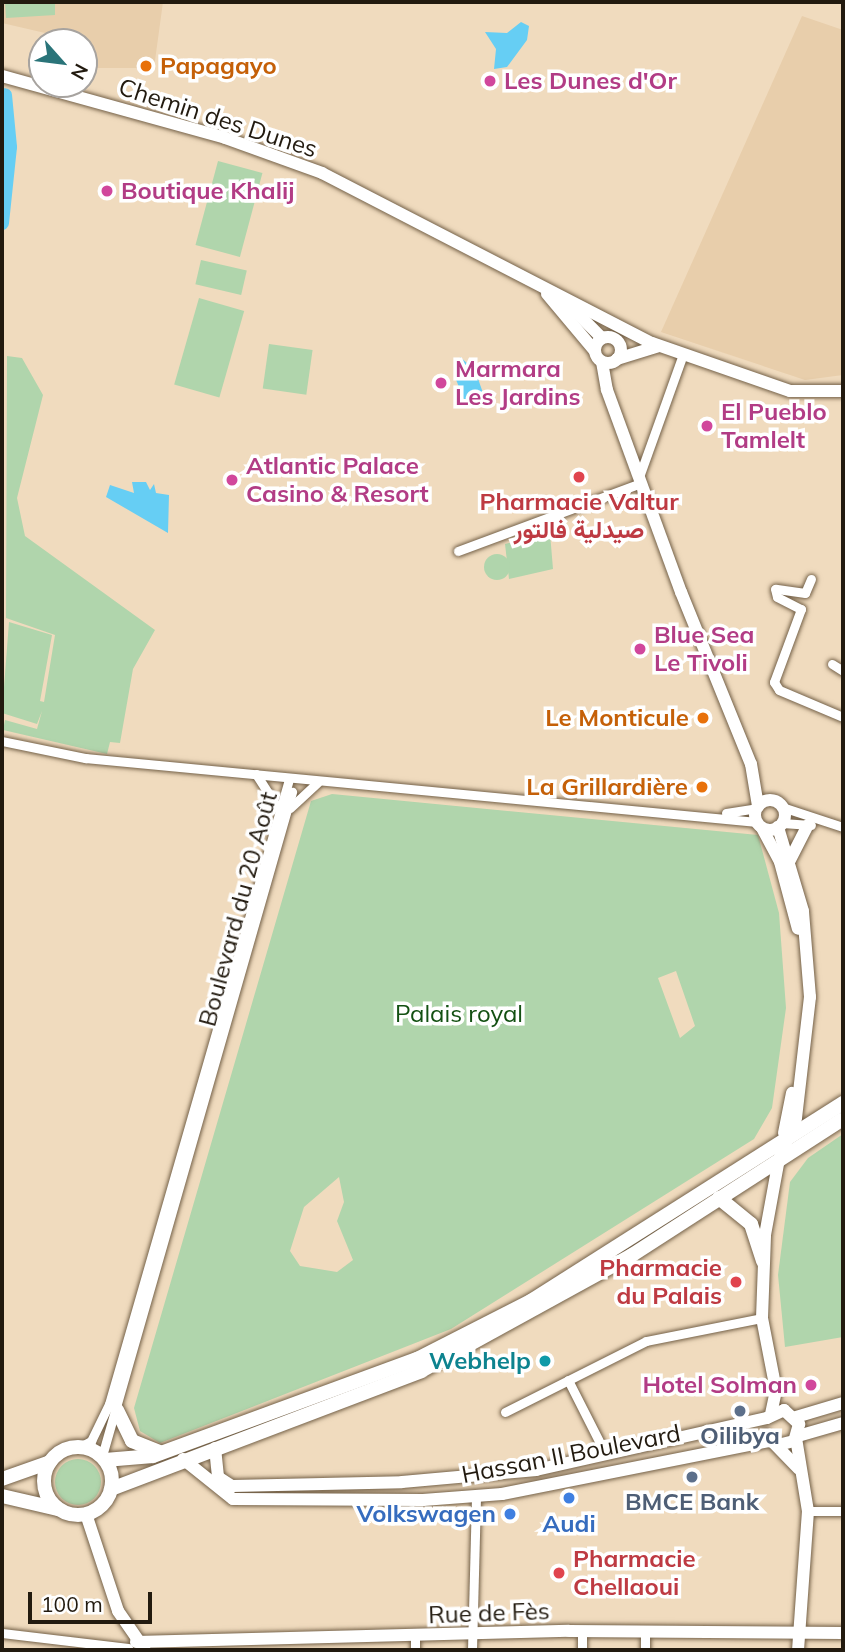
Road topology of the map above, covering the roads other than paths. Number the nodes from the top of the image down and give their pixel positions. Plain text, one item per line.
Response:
1 (2, 76) edge
2 (544, 291) junction
3 (561, 298) junction
4 (602, 338) junction
5 (616, 339) junction
6 (656, 345) junction
7 (594, 350) junction
8 (683, 354) junction
9 (611, 361) junction
10 (843, 391) edge
11 (640, 480) junction
12 (458, 551) dead end
13 (811, 579) dead end
14 (832, 664) dead end
15 (843, 671) edge
16 (843, 717) edge
17 (2, 741) edge
18 (752, 768) junction
19 (256, 774) junction
20 (292, 779) junction
21 (318, 782) junction
22 (780, 805) junction
23 (757, 807) junction
24 (283, 814) junction
25 (718, 814) junction
26 (759, 825) junction
27 (780, 825) junction
28 (808, 825) junction
29 (827, 825) junction
30 (843, 827) edge
31 (790, 860) junction
32 (843, 1103) edge
33 (843, 1119) edge
34 (785, 1140) junction
35 (776, 1162) junction
36 (719, 1198) junction
37 (763, 1261) junction
38 (762, 1318) junction
39 (419, 1365) junction
40 (568, 1380) junction
41 (775, 1382) junction
42 (843, 1403) edge
43 (117, 1410) junction
44 (505, 1412) dead end
45 (794, 1415) junction
46 (769, 1416) junction
47 (843, 1423) edge
48 (797, 1437) junction
49 (774, 1443) junction
50 (80, 1447) junction
51 (215, 1448) junction
52 (163, 1453) junction
53 (606, 1453) junction
54 (104, 1458) junction
55 (183, 1459) junction
56 (50, 1462) junction
57 (801, 1472) junction
58 (2, 1479) edge
59 (111, 1489) junction
60 (2, 1496) edge
61 (476, 1497) junction
62 (58, 1508) junction
63 (808, 1511) junction
64 (843, 1511) edge
65 (86, 1514) junction
66 (582, 1631) junction
67 (645, 1632) junction
68 (2, 1633) edge
69 (843, 1633) edge
70 (473, 1635) junction
71 (800, 1635) junction
72 (233, 1636) junction
73 (415, 1637) junction
74 (137, 1648) edge
75 (234, 1650) edge
76 (415, 1650) edge
77 (472, 1650) edge
78 (582, 1650) edge
79 (645, 1650) edge
80 (798, 1650) edge

1 - 2 street, Chemin des Dunes
2 - 3 street, Chemin des Dunes
2 - 7 street
3 - 4 street, Chemin des Dunes
3 - 6 street, Chemin des Dunes
4 - 5 street
4 - 7 street
5 - 6 street
5 - 9 street
6 - 8 street
6 - 9 street
7 - 9 street
8 - 10 street
8 - 11 street
9 - 11 street
11 - 12 street
11 - 18 street
13 - 16 street
14 - 15 street
17 - 19 street
18 - 22 street
18 - 23 street
19 - 20 street
19 - 24 street
20 - 21 street, Boulevard du 20 Août
20 - 24 street, Boulevard du 20 Août
21 - 24 street
21 - 25 street, Boulevard du 20 Août
22 - 23 street
22 - 27 street
22 - 29 street
23 - 25 street, Boulevard du 20 Août
23 - 26 street
24 - 43 street, Boulevard du 20 Août
24 - 50 street, Boulevard du 20 Août
25 - 26 street, Boulevard du 20 Août
26 - 27 street
26 - 34 street
27 - 28 street
27 - 31 street
28 - 29 street
28 - 31 street
29 - 30 street
31 - 34 street
32 - 34 main road
33 - 35 main road
34 - 35 street
34 - 39 main road
35 - 36 main road
35 - 37 street
36 - 37 main road
36 - 39 main road
37 - 38 street
38 - 40 street
38 - 41 street
39 - 51 main road
39 - 52 main road
40 - 44 street
40 - 53 street
41 - 45 street
41 - 46 street
42 - 45 street, Hassan II Boulevard
43 - 52 main road
43 - 54 street, Boulevard du 20 Août
45 - 46 street, Hassan II Boulevard
45 - 48 street
46 - 49 street
46 - 53 street, Hassan II Boulevard
47 - 48 street, Hassan II Boulevard
48 - 49 street, Hassan II Boulevard
48 - 57 street
49 - 57 street
49 - 61 street, Hassan II Boulevard
50 - 54 main road
50 - 56 main road
51 - 53 street, Hassan II Boulevard
51 - 55 main road
52 - 54 main road
54 - 59 main road
55 - 59 main road
55 - 61 street, Hassan II Boulevard
56 - 58 main road
56 - 62 main road
57 - 63 street
59 - 65 main road
60 - 62 main road
61 - 70 street
62 - 65 main road
63 - 64 street
63 - 71 street
65 - 74 street
66 - 67 street, Rue de Fès
66 - 70 street, Rue de Fès
66 - 78 street
67 - 71 street, Rue de Fès
67 - 79 street
68 - 74 street
69 - 71 street, Rue de Fès
70 - 73 street, Rue de Fès
70 - 77 street
71 - 80 street
72 - 73 street, Rue de Fès
72 - 74 street, Rue de Fès
72 - 75 street
73 - 76 street

